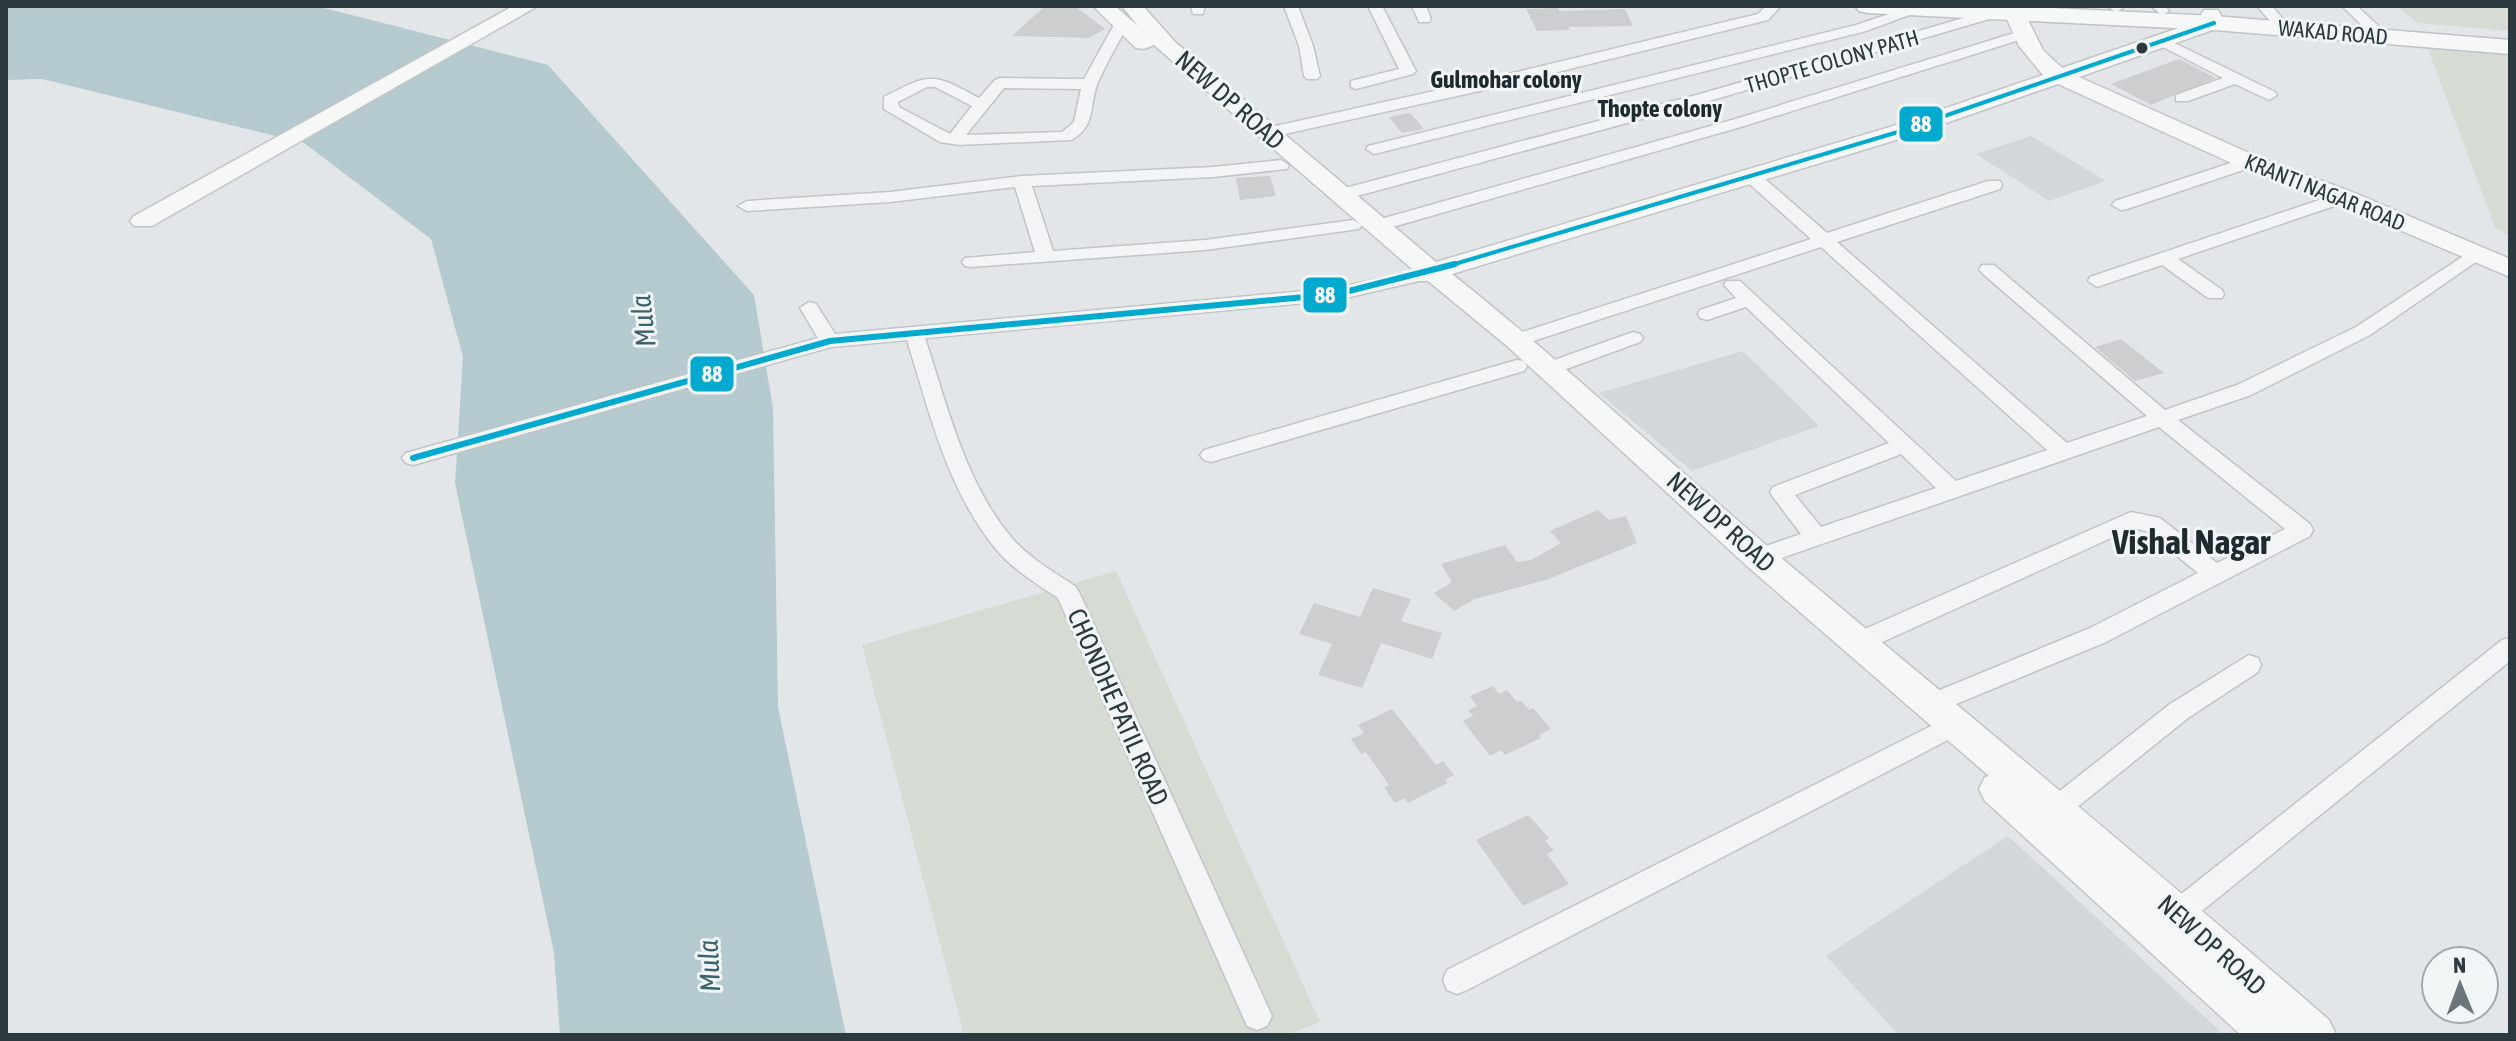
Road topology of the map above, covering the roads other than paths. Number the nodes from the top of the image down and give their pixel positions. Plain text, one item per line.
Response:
1 (491, 6) edge
2 (528, 6) edge
3 (1291, 6) edge
4 (1375, 6) edge
5 (1774, 6) edge
6 (1867, 6) edge
7 (2057, 6) edge
8 (2349, 6) edge
9 (2115, 7) edge
10 (1921, 8) edge
11 (2160, 8) edge
12 (1119, 12) edge
13 (2270, 12) edge
14 (2012, 16) edge
15 (2212, 19) junction
16 (2376, 31) junction
17 (2510, 38) edge
18 (2162, 41) junction
19 (2510, 47) edge
20 (1312, 76) dead end
21 (2061, 77) junction
22 (2236, 79) junction
23 (1089, 84) junction
24 (1356, 84) dead end
25 (1484, 85) junction
26 (2269, 95) dead end
27 (2182, 98) dead end
28 (981, 105) junction
29 (1536, 108) junction
30 (1267, 133) junction
31 (959, 140) junction
32 (1374, 149) dead end
33 (2249, 162) junction
34 (1281, 165) junction
35 (1751, 176) junction
36 (1022, 181) junction
37 (1465, 181) junction
38 (1994, 185) dead end
39 (1340, 195) junction
40 (2343, 197) junction
41 (2121, 205) dead end
42 (747, 206) dead end
43 (1364, 225) junction
44 (1823, 239) junction
45 (2477, 255) junction
46 (1046, 257) junction
47 (2164, 258) junction
48 (971, 262) dead end
49 (1988, 269) dead end
50 (2510, 269) edge
51 (1423, 274) junction
52 (2097, 281) dead end
53 (1733, 285) dead end
54 (2215, 294) dead end
55 (1749, 300) junction
56 (809, 308) dead end
57 (1707, 314) dead end
58 (914, 333) junction
59 (1633, 338) dead end
60 (830, 341) junction
61 (1517, 353) junction
62 (1550, 369) junction
63 (2163, 419) junction
64 (1903, 445) junction
65 (2063, 452) junction
66 (1211, 455) dead end
67 (413, 458) dead end
68 (1951, 489) junction
69 (1816, 537) junction
70 (1759, 557) junction
71 (2216, 575) junction
72 (1859, 642) junction
73 (2510, 647) edge
74 (2249, 665) dead end
75 (1934, 719) junction
76 (2056, 809) junction
77 (2168, 922) junction
78 (1457, 980) dead end
79 (1257, 1016) dead end
80 (2273, 1035) edge
81 (2314, 1035) edge

1 - 2 main road
3 - 20 street
4 - 24 street
5 - 25 street
6 - 10 main road, WAKAD ROAD
7 - 9 main road, WAKAD ROAD
8 - 16 street
9 - 11 main road, WAKAD ROAD
10 - 14 main road, WAKAD ROAD
10 - 29 street
11 - 15 main road, WAKAD ROAD
12 - 23 street
12 - 30 main road, NEW DP ROAD
12 - 34 main road, NEW DP ROAD
13 - 15 main road, WAKAD ROAD
13 - 16 main road, WAKAD ROAD
14 - 15 main road, WAKAD ROAD
14 - 21 main road, KRANTI NAGAR ROAD
14 - 37 street, THOPTE COLONY PATH
14 - 37 street
15 - 16 main road, WAKAD ROAD
15 - 18 main road
16 - 17 main road, WAKAD ROAD
16 - 19 main road, WAKAD ROAD
18 - 21 main road
18 - 22 street
21 - 33 main road, KRANTI NAGAR ROAD
21 - 35 main road
22 - 26 street
22 - 27 street
23 - 28 street
23 - 31 street
25 - 29 street
25 - 30 street
28 - 31 street
28 - 31 street
29 - 32 street
30 - 39 main road, NEW DP ROAD
33 - 40 main road, KRANTI NAGAR ROAD
33 - 41 street
34 - 36 street
34 - 43 main road, NEW DP ROAD
35 - 44 street
35 - 51 main road
36 - 42 street
36 - 46 street
37 - 39 street, THOPTE COLONY PATH
37 - 43 street
38 - 44 street
39 - 43 main road, NEW DP ROAD
40 - 45 main road, KRANTI NAGAR ROAD
40 - 47 street
43 - 46 street
43 - 51 main road, NEW DP ROAD
44 - 61 street
44 - 65 street
45 - 50 main road, KRANTI NAGAR ROAD
45 - 63 street
46 - 48 street
47 - 52 street
47 - 54 street
49 - 63 street
51 - 58 street
51 - 61 main road, NEW DP ROAD
53 - 55 street
55 - 57 street
55 - 64 street
56 - 60 street
58 - 60 street
58 - 79 street, CHONDHE PATIL ROAD
59 - 62 street
60 - 67 street
61 - 62 main road, NEW DP ROAD
61 - 66 street
61 - 75 main road, NEW DP ROAD
62 - 70 main road, NEW DP ROAD
63 - 65 street
63 - 71 street
64 - 68 street
64 - 69 street
65 - 68 street
68 - 69 street
69 - 70 street
70 - 72 main road, NEW DP ROAD
71 - 72 street
71 - 75 street
72 - 75 main road, NEW DP ROAD
73 - 77 street
74 - 76 street
75 - 76 main road, NEW DP ROAD
75 - 77 main road, NEW DP ROAD
75 - 78 street
76 - 77 main road, NEW DP ROAD
77 - 80 main road, NEW DP ROAD
77 - 81 main road, NEW DP ROAD

